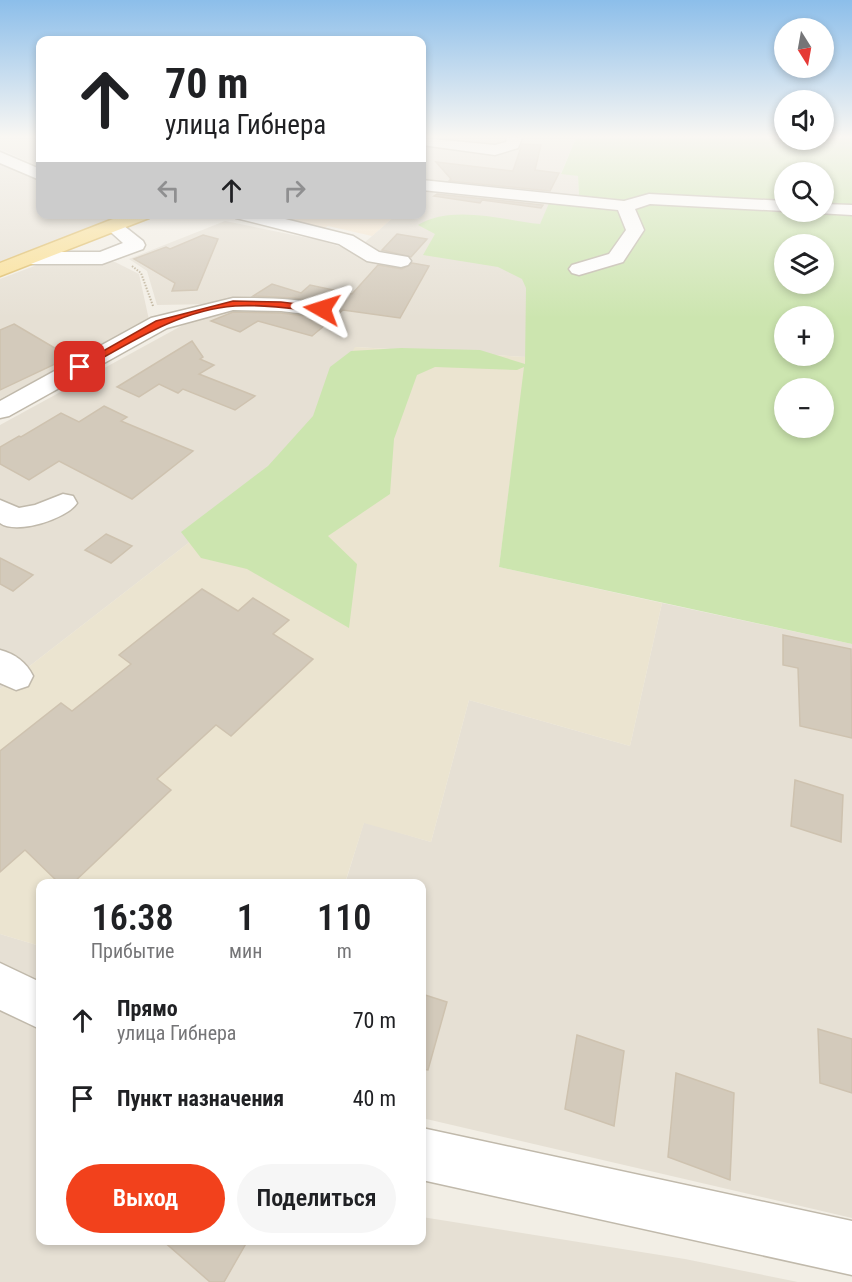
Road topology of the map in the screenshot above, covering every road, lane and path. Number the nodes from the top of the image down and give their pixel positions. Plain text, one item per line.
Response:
1 (550, 198) edge
2 (774, 205) edge
3 (625, 206) junction
4 (834, 209) edge
5 (852, 210) edge
6 (128, 219) edge
7 (262, 219) edge
8 (113, 226) junction
9 (115, 253) junction
10 (32, 258) junction
11 (400, 261) dead end
12 (579, 269) dead end
13 (0, 270) edge
14 (322, 309) dead end
15 (159, 323) junction
16 (0, 411) edge
17 (63, 503) dead end
18 (0, 509) edge
19 (0, 986) edge
20 (36, 1004) edge
21 (426, 1155) edge
22 (852, 1248) edge

1 - 3 street
2 - 3 street
3 - 12 street
4 - 5 street
6 - 8 main road
7 - 11 street
8 - 9 street
8 - 10 main road
9 - 10 street
9 - 15 path
10 - 13 main road
14 - 15 street
15 - 16 street
17 - 18 street
19 - 20 street
21 - 22 street

